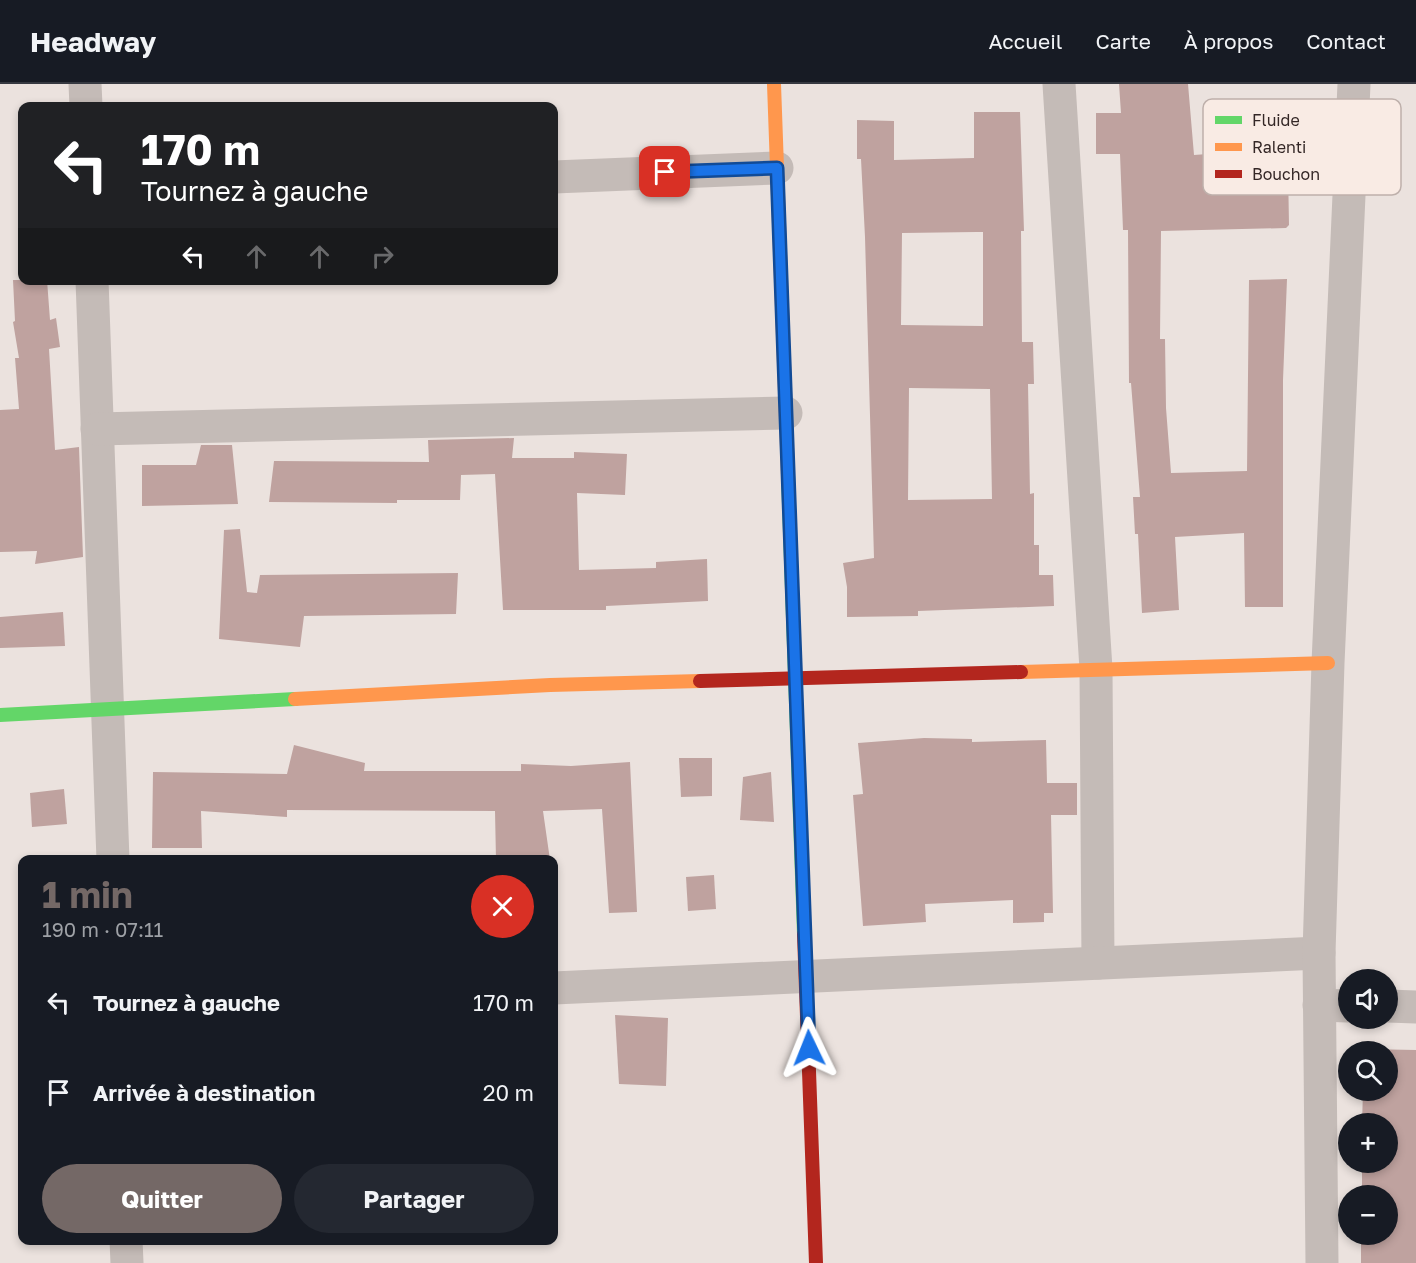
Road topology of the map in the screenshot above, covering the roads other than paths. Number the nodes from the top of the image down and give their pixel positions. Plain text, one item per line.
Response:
1 (85, 84) edge
2 (774, 84) edge
3 (1059, 84) edge
4 (1354, 84) edge
5 (1353, 99) edge
6 (86, 102) edge
7 (777, 168) junction
8 (558, 177) edge
9 (1349, 195) edge
10 (92, 285) edge
11 (786, 413) junction
12 (97, 429) junction
13 (1328, 663) junction
14 (1096, 669) junction
15 (795, 678) junction
16 (107, 711) junction
17 (0, 715) edge
18 (112, 855) edge
19 (1319, 953) junction
20 (1098, 963) junction
21 (806, 976) junction
22 (558, 988) edge
23 (1334, 1005) edge
24 (1398, 1006) edge
25 (1416, 1007) edge
26 (126, 1245) edge
27 (127, 1263) edge
28 (816, 1263) edge
29 (1322, 1263) edge

1 - 6 street
2 - 7 street
3 - 14 street
4 - 5 street
7 - 8 street
7 - 11 street
9 - 13 street
10 - 12 street
11 - 12 street
11 - 15 street
12 - 16 street
13 - 14 street
13 - 19 street
14 - 15 street
14 - 20 street
15 - 16 street
15 - 21 street
16 - 17 street
16 - 18 street
19 - 20 street
19 - 23 street
20 - 21 street
21 - 22 street
21 - 28 street
23 - 29 street
24 - 25 street
26 - 27 street

